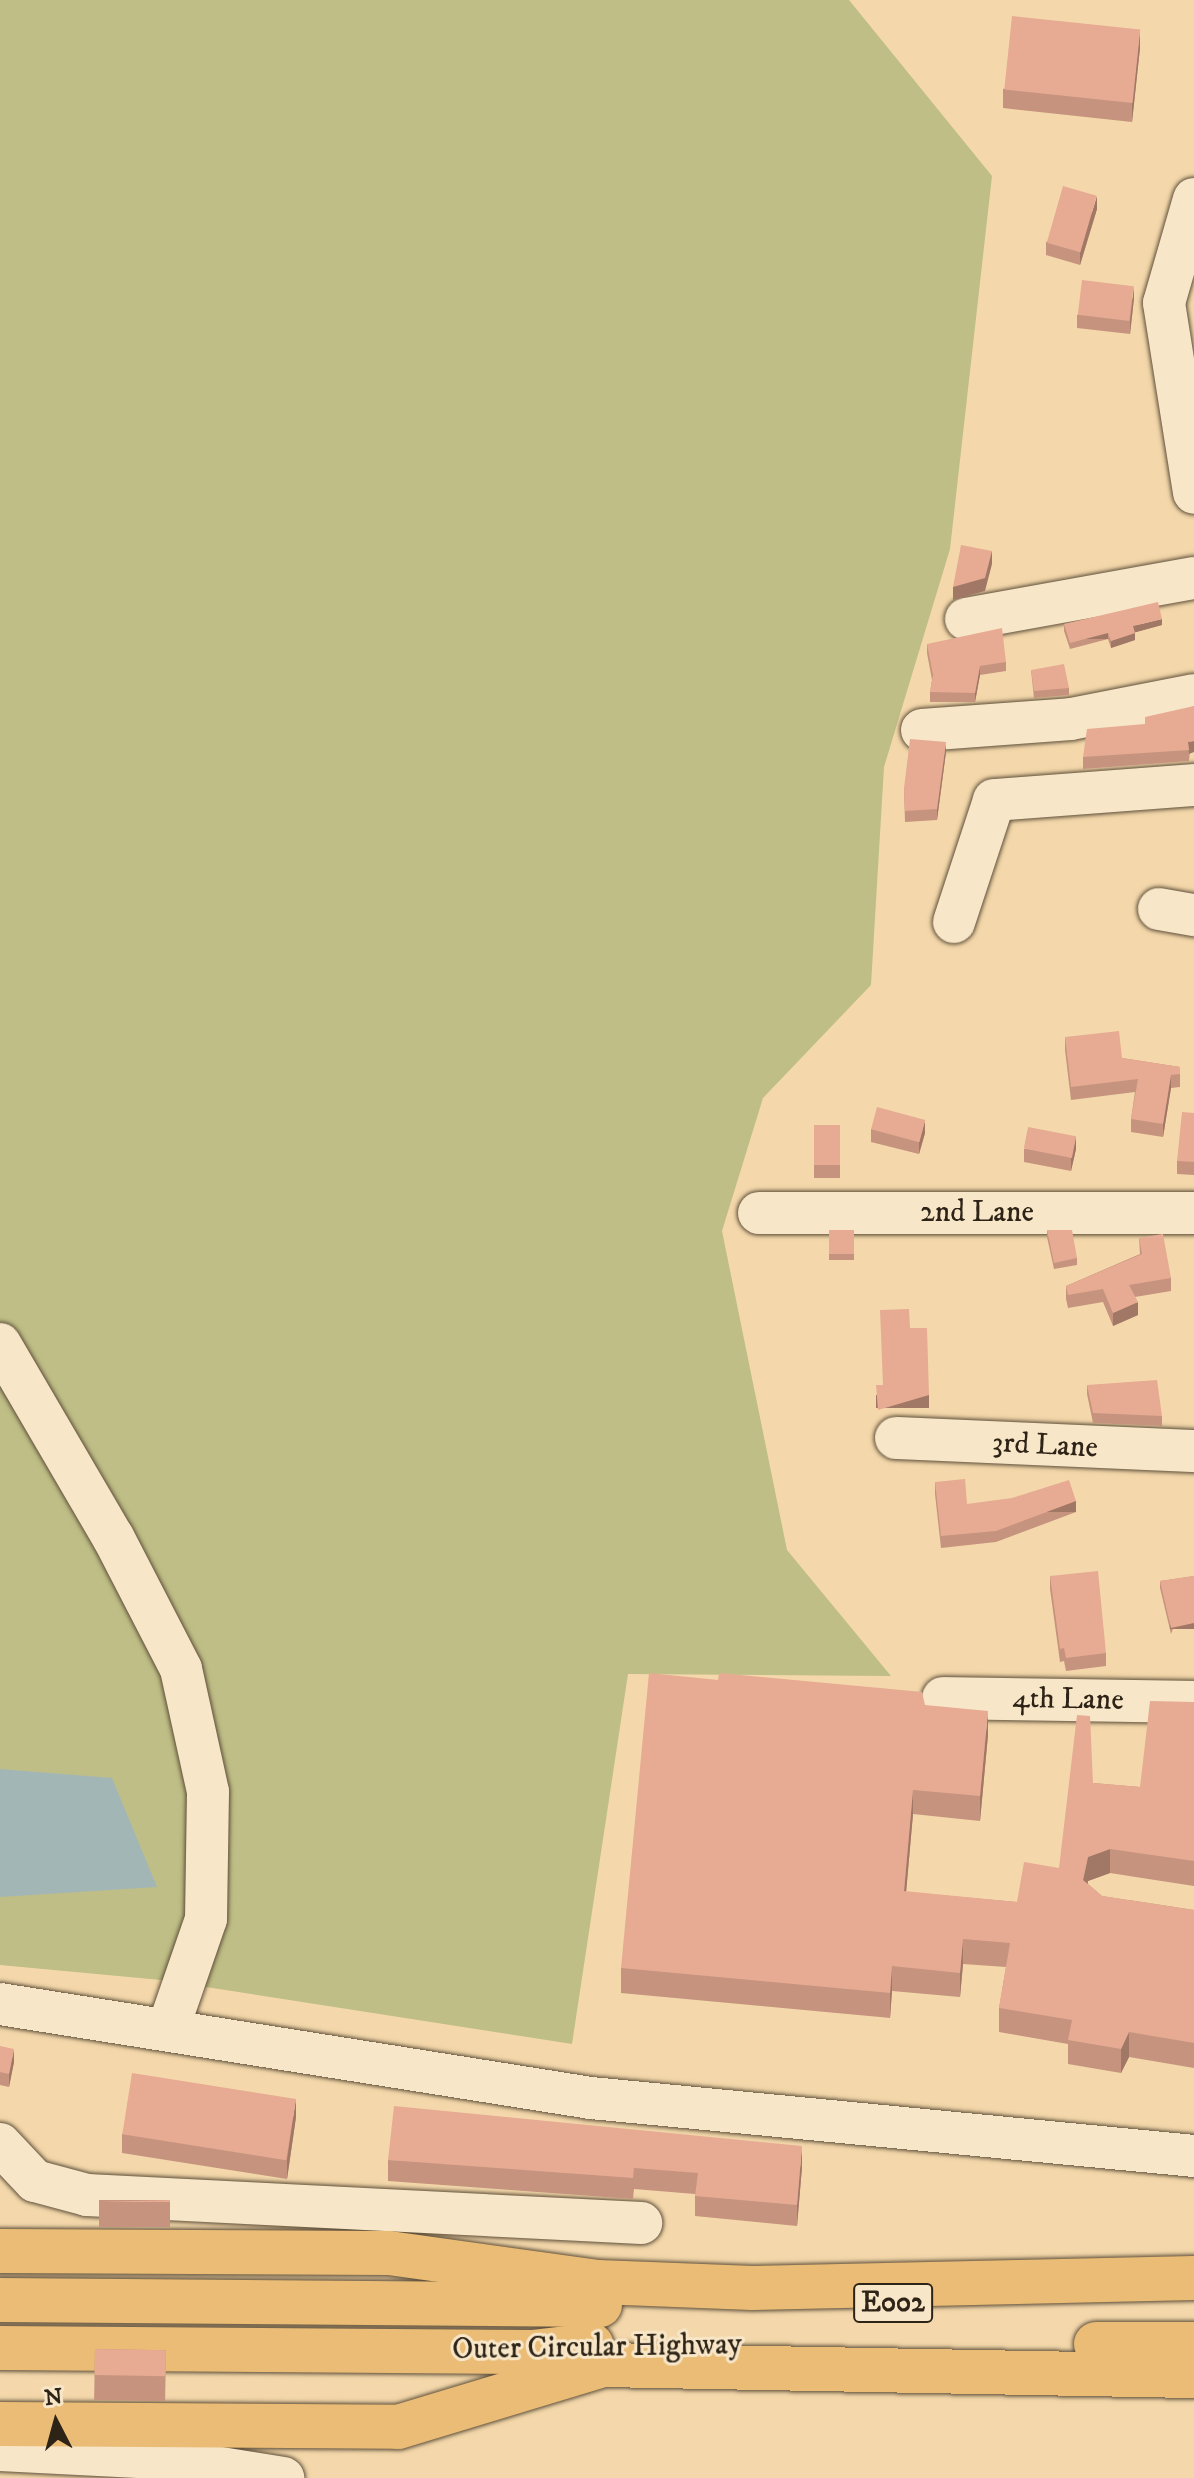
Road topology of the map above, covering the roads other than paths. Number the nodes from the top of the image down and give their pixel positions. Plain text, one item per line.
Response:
1 (1194, 199) edge
2 (1190, 243) edge
3 (1194, 493) edge
4 (1194, 578) edge
5 (966, 619) dead end
6 (1194, 695) edge
7 (922, 730) dead end
8 (1194, 785) edge
9 (954, 922) dead end
10 (759, 1213) dead end
11 (1194, 1213) edge
12 (0, 1344) edge
13 (896, 1438) dead end
14 (1194, 1451) edge
15 (943, 1698) dead end
16 (1194, 1702) edge
17 (0, 2004) edge
18 (168, 2029) junction
19 (0, 2144) edge
20 (1194, 2156) edge
21 (641, 2223) dead end
22 (0, 2251) edge
23 (0, 2274) edge
24 (1194, 2278) edge
25 (0, 2300) edge
26 (1194, 2300) edge
27 (0, 2325) edge
28 (596, 2338) junction
29 (1194, 2344) edge
30 (0, 2348) edge
31 (532, 2352) junction
32 (0, 2374) edge
33 (1194, 2376) edge
34 (0, 2398) edge
35 (0, 2424) edge
36 (0, 2450) edge
37 (283, 2478) edge

1 - 2 street
2 - 3 street
4 - 5 street
6 - 7 street
8 - 9 street
10 - 11 street, 2nd Lane
12 - 18 street
13 - 14 street, 3rd Lane
15 - 16 street, 4th Lane
17 - 18 street
18 - 20 street
19 - 21 street
22 - 24 highway
23 - 28 highway
25 - 28 highway, Outer Circular Highway / E002
26 - 28 highway, Outer Circular Highway / E002
27 - 28 highway
28 - 29 highway, Outer Circular Highway / E002
28 - 31 highway, Outer Circular Highway / E002
28 - 33 highway
28 - 34 highway
28 - 35 highway
30 - 31 highway, Outer Circular Highway / E002
31 - 32 highway
36 - 37 street

